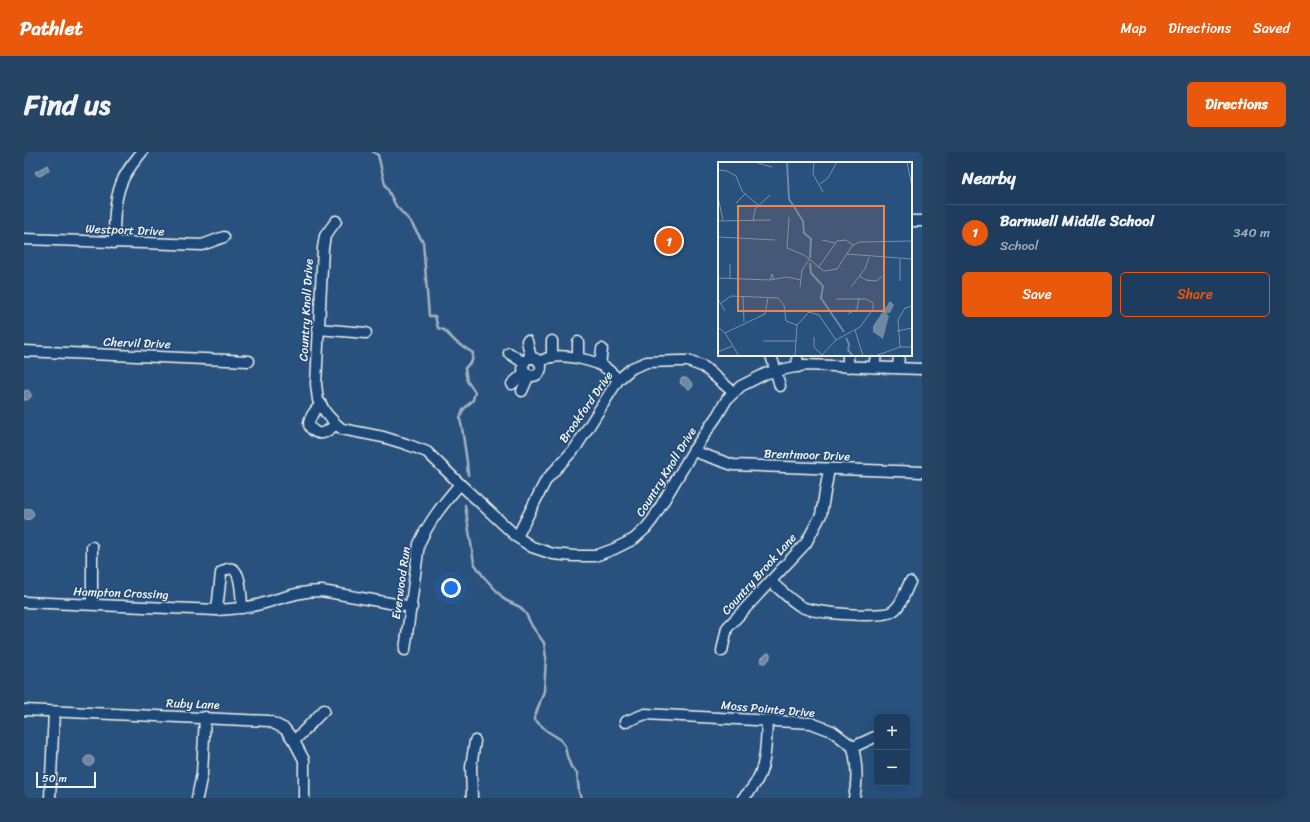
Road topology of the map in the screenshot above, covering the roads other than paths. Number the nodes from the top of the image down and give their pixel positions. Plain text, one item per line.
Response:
1 (142, 152) edge
2 (336, 221) dead end
3 (912, 221) edge
4 (922, 222) edge
5 (224, 237) dead end
6 (24, 239) edge
7 (114, 243) junction
8 (318, 329) junction
9 (366, 334) dead end
10 (526, 341) dead end
11 (552, 341) dead end
12 (578, 342) dead end
13 (602, 349) dead end
14 (24, 351) edge
15 (509, 353) dead end
16 (771, 356) edge
17 (798, 356) edge
18 (822, 356) edge
19 (848, 356) edge
20 (876, 356) edge
21 (899, 356) edge
22 (552, 357) junction
23 (578, 358) junction
24 (249, 361) dead end
25 (600, 365) junction
26 (530, 366) junction
27 (823, 366) junction
28 (798, 367) junction
29 (848, 367) junction
30 (874, 367) junction
31 (898, 368) junction
32 (922, 369) edge
33 (776, 371) junction
34 (618, 380) junction
35 (512, 384) dead end
36 (780, 386) dead end
37 (522, 390) dead end
38 (733, 392) junction
39 (321, 404) junction
40 (336, 424) junction
41 (693, 451) junction
42 (829, 469) junction
43 (922, 472) edge
44 (460, 484) junction
45 (517, 537) junction
46 (92, 547) dead end
47 (771, 582) junction
48 (910, 582) dead end
49 (24, 602) edge
50 (92, 604) junction
51 (412, 607) junction
52 (242, 608) junction
53 (218, 610) junction
54 (405, 650) dead end
55 (722, 651) dead end
56 (24, 710) edge
57 (324, 710) dead end
58 (54, 712) junction
59 (205, 717) junction
60 (767, 720) junction
61 (625, 722) dead end
62 (874, 737) edge
63 (294, 740) junction
64 (475, 741) dead end
65 (853, 747) junction
66 (50, 798) edge
67 (198, 798) edge
68 (304, 798) edge
69 (472, 798) edge
70 (743, 798) edge
71 (854, 798) edge

1 - 7 street
2 - 8 street, Country Knoll Drive
3 - 4 street
5 - 7 street, Westport Drive
6 - 7 street, Westport Drive
8 - 9 street
8 - 39 street, Country Knoll Drive
10 - 26 street
11 - 22 street
12 - 23 street
13 - 25 street
14 - 24 street, Chervil Drive
15 - 26 street
16 - 33 street
17 - 28 street
18 - 27 street
19 - 29 street
20 - 30 street
21 - 31 street
22 - 23 street
22 - 26 street
23 - 25 street
25 - 34 street
26 - 35 street
26 - 37 street
27 - 28 street, Country Knoll Drive
27 - 29 street, Country Knoll Drive
28 - 33 street, Country Knoll Drive
29 - 30 street, Country Knoll Drive
30 - 31 street, Country Knoll Drive
31 - 32 street, Country Knoll Drive
33 - 36 street
33 - 38 street, Country Knoll Drive
34 - 38 street, Brookford Drive
34 - 45 street, Brookford Drive
38 - 41 street, Country Knoll Drive
39 - 40 street, Country Knoll Drive
39 - 40 street
40 - 44 street, Country Knoll Drive
41 - 42 street, Brentmoor Drive
41 - 45 street, Country Knoll Drive
42 - 43 street, Brentmoor Drive
42 - 47 street, Country Brook Lane
44 - 45 street, Country Knoll Drive
44 - 51 street, Everwood Run
46 - 50 street
47 - 48 street
47 - 55 street, Country Brook Lane
49 - 50 street, Hampton Crossing
50 - 53 street, Hampton Crossing
51 - 52 street, Hampton Crossing
51 - 54 street, Everwood Run
52 - 53 street, Hampton Crossing
52 - 53 street
56 - 58 street, Ruby Lane
57 - 63 street
58 - 59 street, Ruby Lane
58 - 66 street
59 - 63 street, Ruby Lane
59 - 67 street
60 - 61 street, Moss Pointe Drive
60 - 65 street, Moss Pointe Drive
60 - 70 street
62 - 65 street
63 - 68 street, Ruby Lane
64 - 69 street
65 - 71 street

